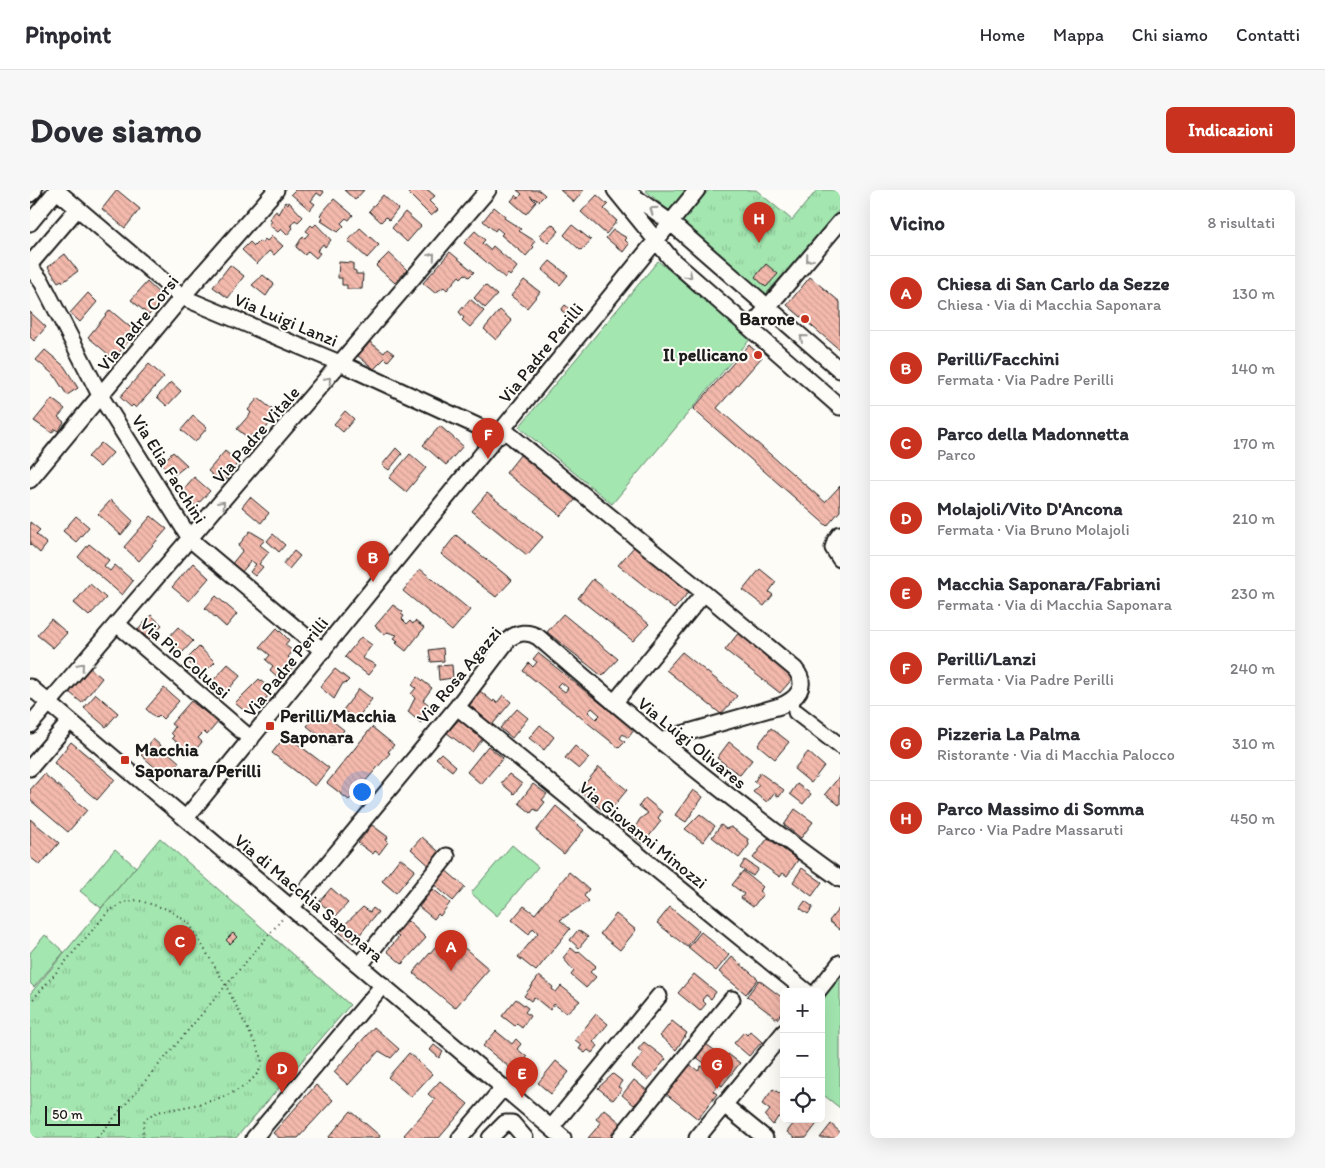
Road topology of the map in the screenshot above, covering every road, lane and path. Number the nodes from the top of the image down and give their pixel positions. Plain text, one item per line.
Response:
1 (34, 190) edge
2 (56, 190) edge
3 (276, 190) edge
4 (488, 190) edge
5 (615, 190) edge
6 (625, 190) edge
7 (697, 190) edge
8 (30, 194) edge
9 (77, 209) junction
10 (670, 222) junction
11 (840, 222) edge
12 (30, 223) edge
13 (654, 241) junction
14 (30, 266) edge
15 (182, 297) junction
16 (768, 307) junction
17 (750, 328) junction
18 (342, 364) junction
19 (840, 370) edge
20 (101, 397) junction
21 (840, 407) edge
22 (501, 433) junction
23 (30, 480) edge
24 (840, 534) edge
25 (191, 540) junction
26 (840, 559) edge
27 (704, 593) junction
28 (117, 624) junction
29 (524, 633) joint
30 (323, 651) junction
31 (30, 687) edge
32 (49, 703) junction
33 (614, 703) junction
34 (457, 707) junction
35 (796, 712) dead end
36 (70, 721) junction
37 (30, 727) edge
38 (668, 738) dead end
39 (251, 739) junction
40 (50, 745) junction
41 (840, 746) edge
42 (30, 768) edge
43 (186, 818) junction
44 (447, 856) dead end
45 (840, 879) edge
46 (292, 908) junction
47 (840, 963) edge
48 (360, 965) junction
49 (225, 984) junction
50 (383, 985) junction
51 (801, 988) edge
52 (820, 988) edge
53 (659, 996) dead end
54 (732, 999) dead end
55 (30, 1003) edge
56 (783, 1033) edge
57 (503, 1088) junction
58 (723, 1104) junction
59 (559, 1136) edge
60 (98, 1138) edge
61 (143, 1138) edge
62 (254, 1138) edge
63 (460, 1138) edge
64 (490, 1138) edge
65 (525, 1138) edge
66 (620, 1138) edge
67 (697, 1138) edge
68 (765, 1138) edge

1 - 8 street
2 - 9 street, Via Luigi Lanzi
2 - 12 street
3 - 15 street, Via Padre Corsi
18 -> 4 street, Via Padre Vitale
5 - 13 street
10 -> 6 street
7 - 10 street, Via Padre Perilli
9 - 14 street
9 - 15 street, Via Luigi Lanzi
10 - 13 street, Via Padre Perilli
10 - 16 street
11 -> 16 street
13 -> 17 street
13 - 22 street, Via Padre Perilli
14 - 20 street, Via Elia Facchini
15 - 18 street, Via Luigi Lanzi
15 - 20 street, Via Padre Corsi
16 - 17 street
19 -> 16 street
17 - 21 street
18 - 22 street, Via Luigi Lanzi
25 -> 18 street, Via Padre Vitale
20 - 23 street, Via Padre Corsi
20 - 25 street, Via Elia Facchini
22 - 27 street, Via Luigi Lanzi
22 - 30 street, Via Padre Perilli
24 - 26 street
25 - 28 street, Via Padre Vitale
25 - 30 street, Via Elia Facchini
27 - 33 street
27 - 38 street, Via Luigi Lanzi
32 -> 28 street, Via Padre Vitale
28 - 39 street, Via Pio Colussi
29 - 33 street, Via Luigi Olivares
29 - 34 street, Via Rosa Agazzi
30 - 39 street, Via Padre Perilli
31 - 32 street, Via di Macchia Saponara
32 - 36 street, Via di Macchia Saponara
32 - 37 street, Via Padre Vitale
33 - 45 street, Via Luigi Olivares
34 - 46 street, Via Rosa Agazzi
34 - 51 street, Via Giovanni Minozzi
35 - 41 street
36 - 40 street
36 - 43 street, Via di Macchia Saponara
37 - 40 street
39 - 43 street, Via Padre Perilli
40 - 42 street
43 - 46 street, Via di Macchia Saponara
44 - 48 street
46 - 48 street, Via di Macchia Saponara
46 - 49 path
47 - 52 street
48 - 50 street, Via di Macchia Saponara
49 - 55 path
49 - 60 path
49 - 61 path
50 - 57 street, Via di Macchia Saponara
50 - 62 street
53 - 59 street
54 - 66 street
56 - 58 street
57 - 59 street, Via di Macchia Saponara
57 - 63 street
58 - 67 street
58 - 68 street
64 - 65 street

